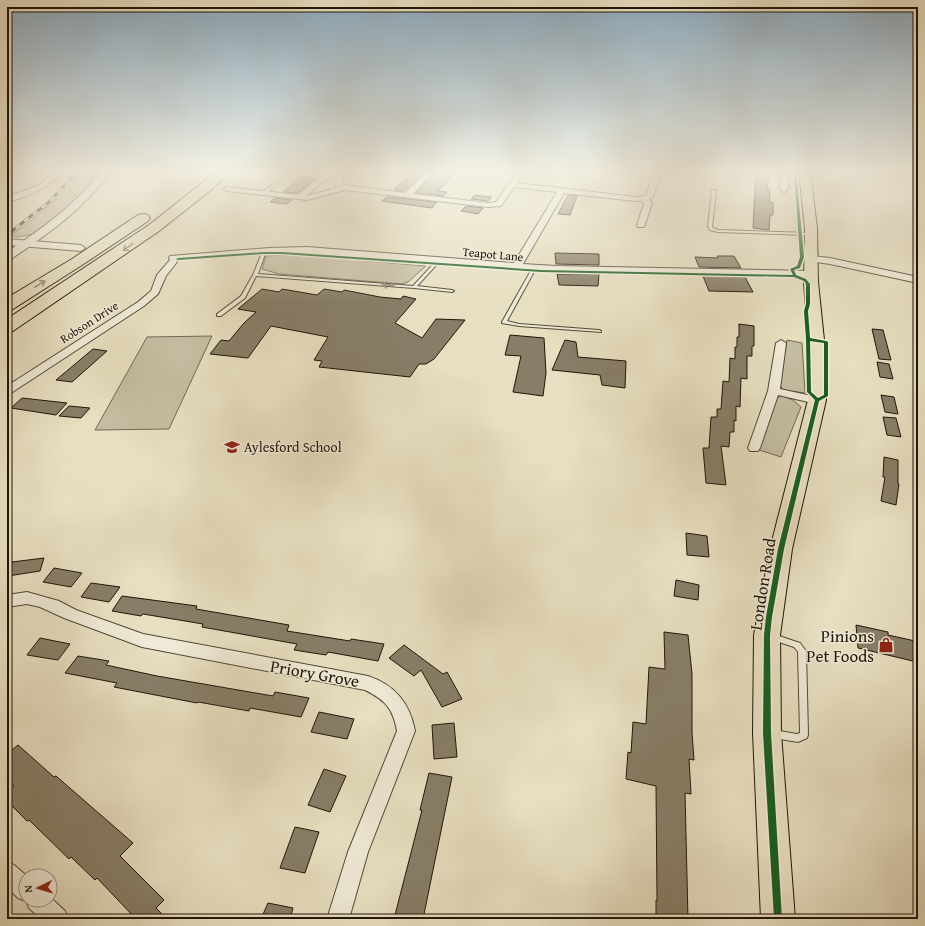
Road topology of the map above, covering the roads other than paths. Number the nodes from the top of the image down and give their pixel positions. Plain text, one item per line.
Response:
1 (65, 214) edge
2 (148, 214) edge
3 (172, 214) edge
4 (548, 214) edge
5 (645, 214) edge
6 (711, 214) edge
7 (809, 214) edge
8 (641, 225) dead end
9 (811, 234) junction
10 (7, 242) edge
11 (26, 244) junction
12 (81, 248) dead end
13 (264, 251) junction
14 (7, 257) edge
15 (812, 259) junction
16 (173, 260) joint
17 (436, 263) junction
18 (517, 266) junction
19 (534, 268) junction
20 (812, 274) junction
21 (255, 275) junction
22 (918, 280) edge
23 (414, 287) junction
24 (452, 291) dead end
25 (7, 305) edge
26 (219, 315) dead end
27 (7, 327) edge
28 (599, 332) dead end
29 (781, 343) dead end
30 (7, 391) edge
31 (774, 391) junction
32 (817, 400) junction
33 (754, 448) dead end
34 (7, 601) edge
35 (767, 635) junction
36 (767, 733) junction
37 (7, 872) edge
38 (18, 882) edge
39 (45, 908) edge
40 (57, 919) edge
41 (338, 919) edge
42 (778, 919) edge

1 - 11 street
25 -> 2 highway
3 -> 27 highway
4 - 18 street
5 - 8 street
6 - 9 lane
7 - 9 main road, London Road
9 - 15 main road, London Road
10 - 11 street
11 - 12 street
11 - 14 street
13 - 16 street, Teapot Lane
13 - 17 street, Teapot Lane
13 - 21 lane
15 - 20 main road, London Road
15 - 22 street
16 - 30 street, Robson Drive
17 - 18 street, Teapot Lane
17 - 23 lane
18 - 19 street, Teapot Lane
19 - 20 street, Teapot Lane
19 - 28 lane
20 - 32 main road, London Road
23 -> 21 lane
21 - 26 lane
23 - 24 lane
29 - 31 street
31 - 32 street
31 - 33 street
32 - 35 main road, London Road
34 - 41 street, Priory Grove
35 - 36 main road, London Road
35 - 36 lane
36 - 42 main road, London Road
37 - 38 street
39 - 40 street

